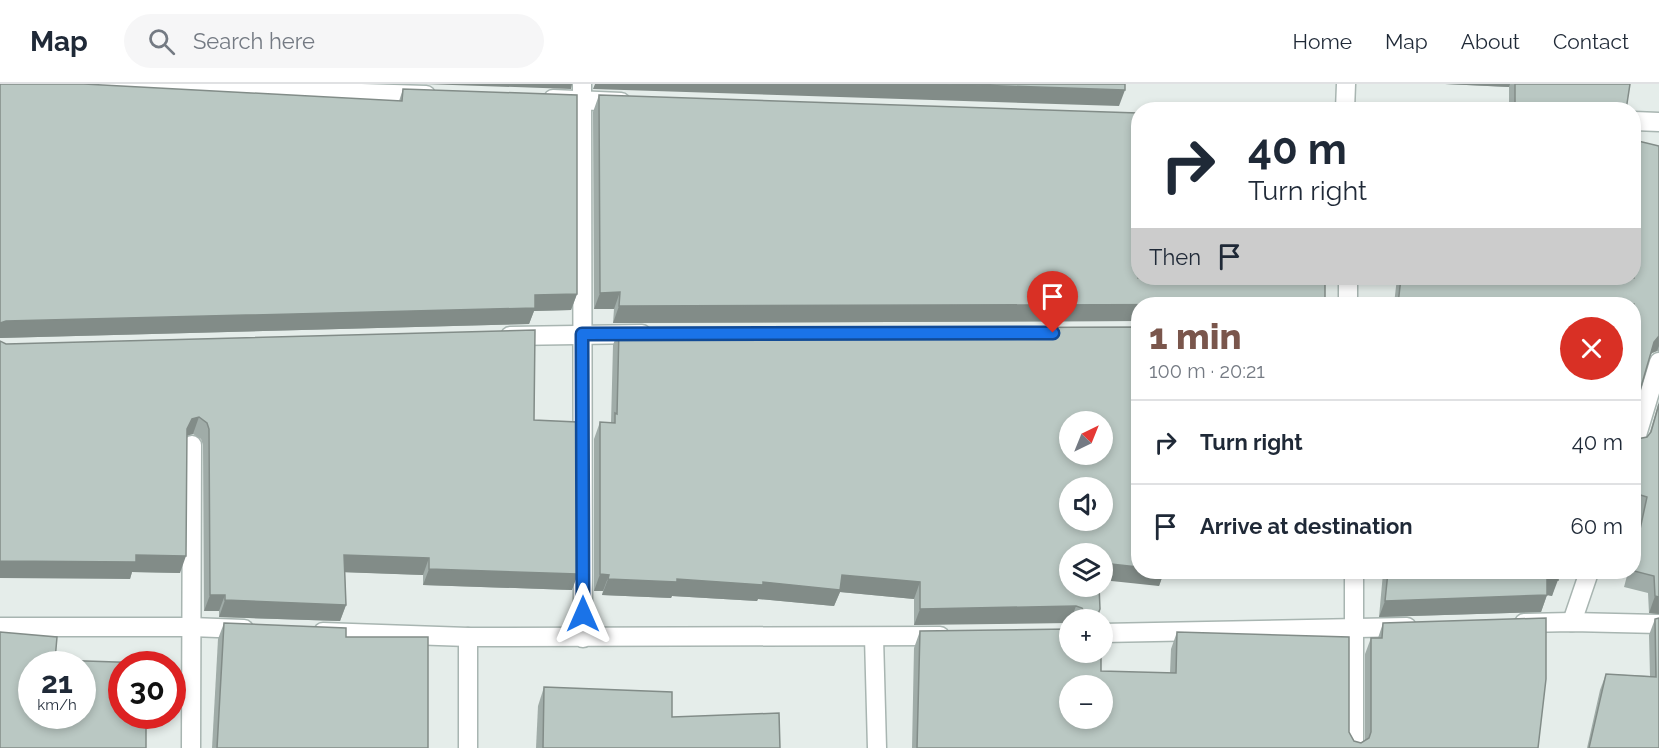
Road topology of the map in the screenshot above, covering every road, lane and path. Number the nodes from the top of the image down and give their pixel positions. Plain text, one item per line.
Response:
1 (70, 84) edge
2 (1346, 84) edge
3 (174, 86) edge
4 (582, 92) edge
5 (438, 96) edge
6 (534, 99) edge
7 (641, 102) edge
8 (1345, 102) edge
9 (1641, 121) edge
10 (1659, 122) edge
11 (582, 334) junction
12 (664, 334) edge
13 (487, 336) edge
14 (1659, 362) edge
15 (1641, 422) edge
16 (192, 445) edge
17 (1354, 579) edge
18 (1587, 579) edge
19 (1572, 622) junction
20 (1503, 624) edge
21 (1659, 624) edge
22 (0, 627) edge
23 (191, 627) junction
24 (1424, 627) edge
25 (1355, 629) junction
26 (260, 630) edge
27 (306, 631) edge
28 (1113, 633) edge
29 (954, 636) edge
30 (874, 637) junction
31 (468, 638) junction
32 (583, 638) junction
33 (190, 748) edge
34 (468, 748) edge
35 (877, 748) edge
36 (1354, 748) edge

1 - 3 street
2 - 8 street
3 - 5 street
4 - 6 street
4 - 7 street
4 - 11 street
9 - 10 street
11 - 12 street
11 - 13 street
11 - 32 street
14 - 15 street
16 - 23 street
17 - 25 street
18 - 19 street
19 - 20 street
19 - 21 street
22 - 23 street
23 - 26 street
23 - 33 street
24 - 25 street
25 - 28 street
25 - 36 street
27 - 31 street
29 - 30 street
30 - 32 street
30 - 35 street
31 - 32 street
31 - 34 street

